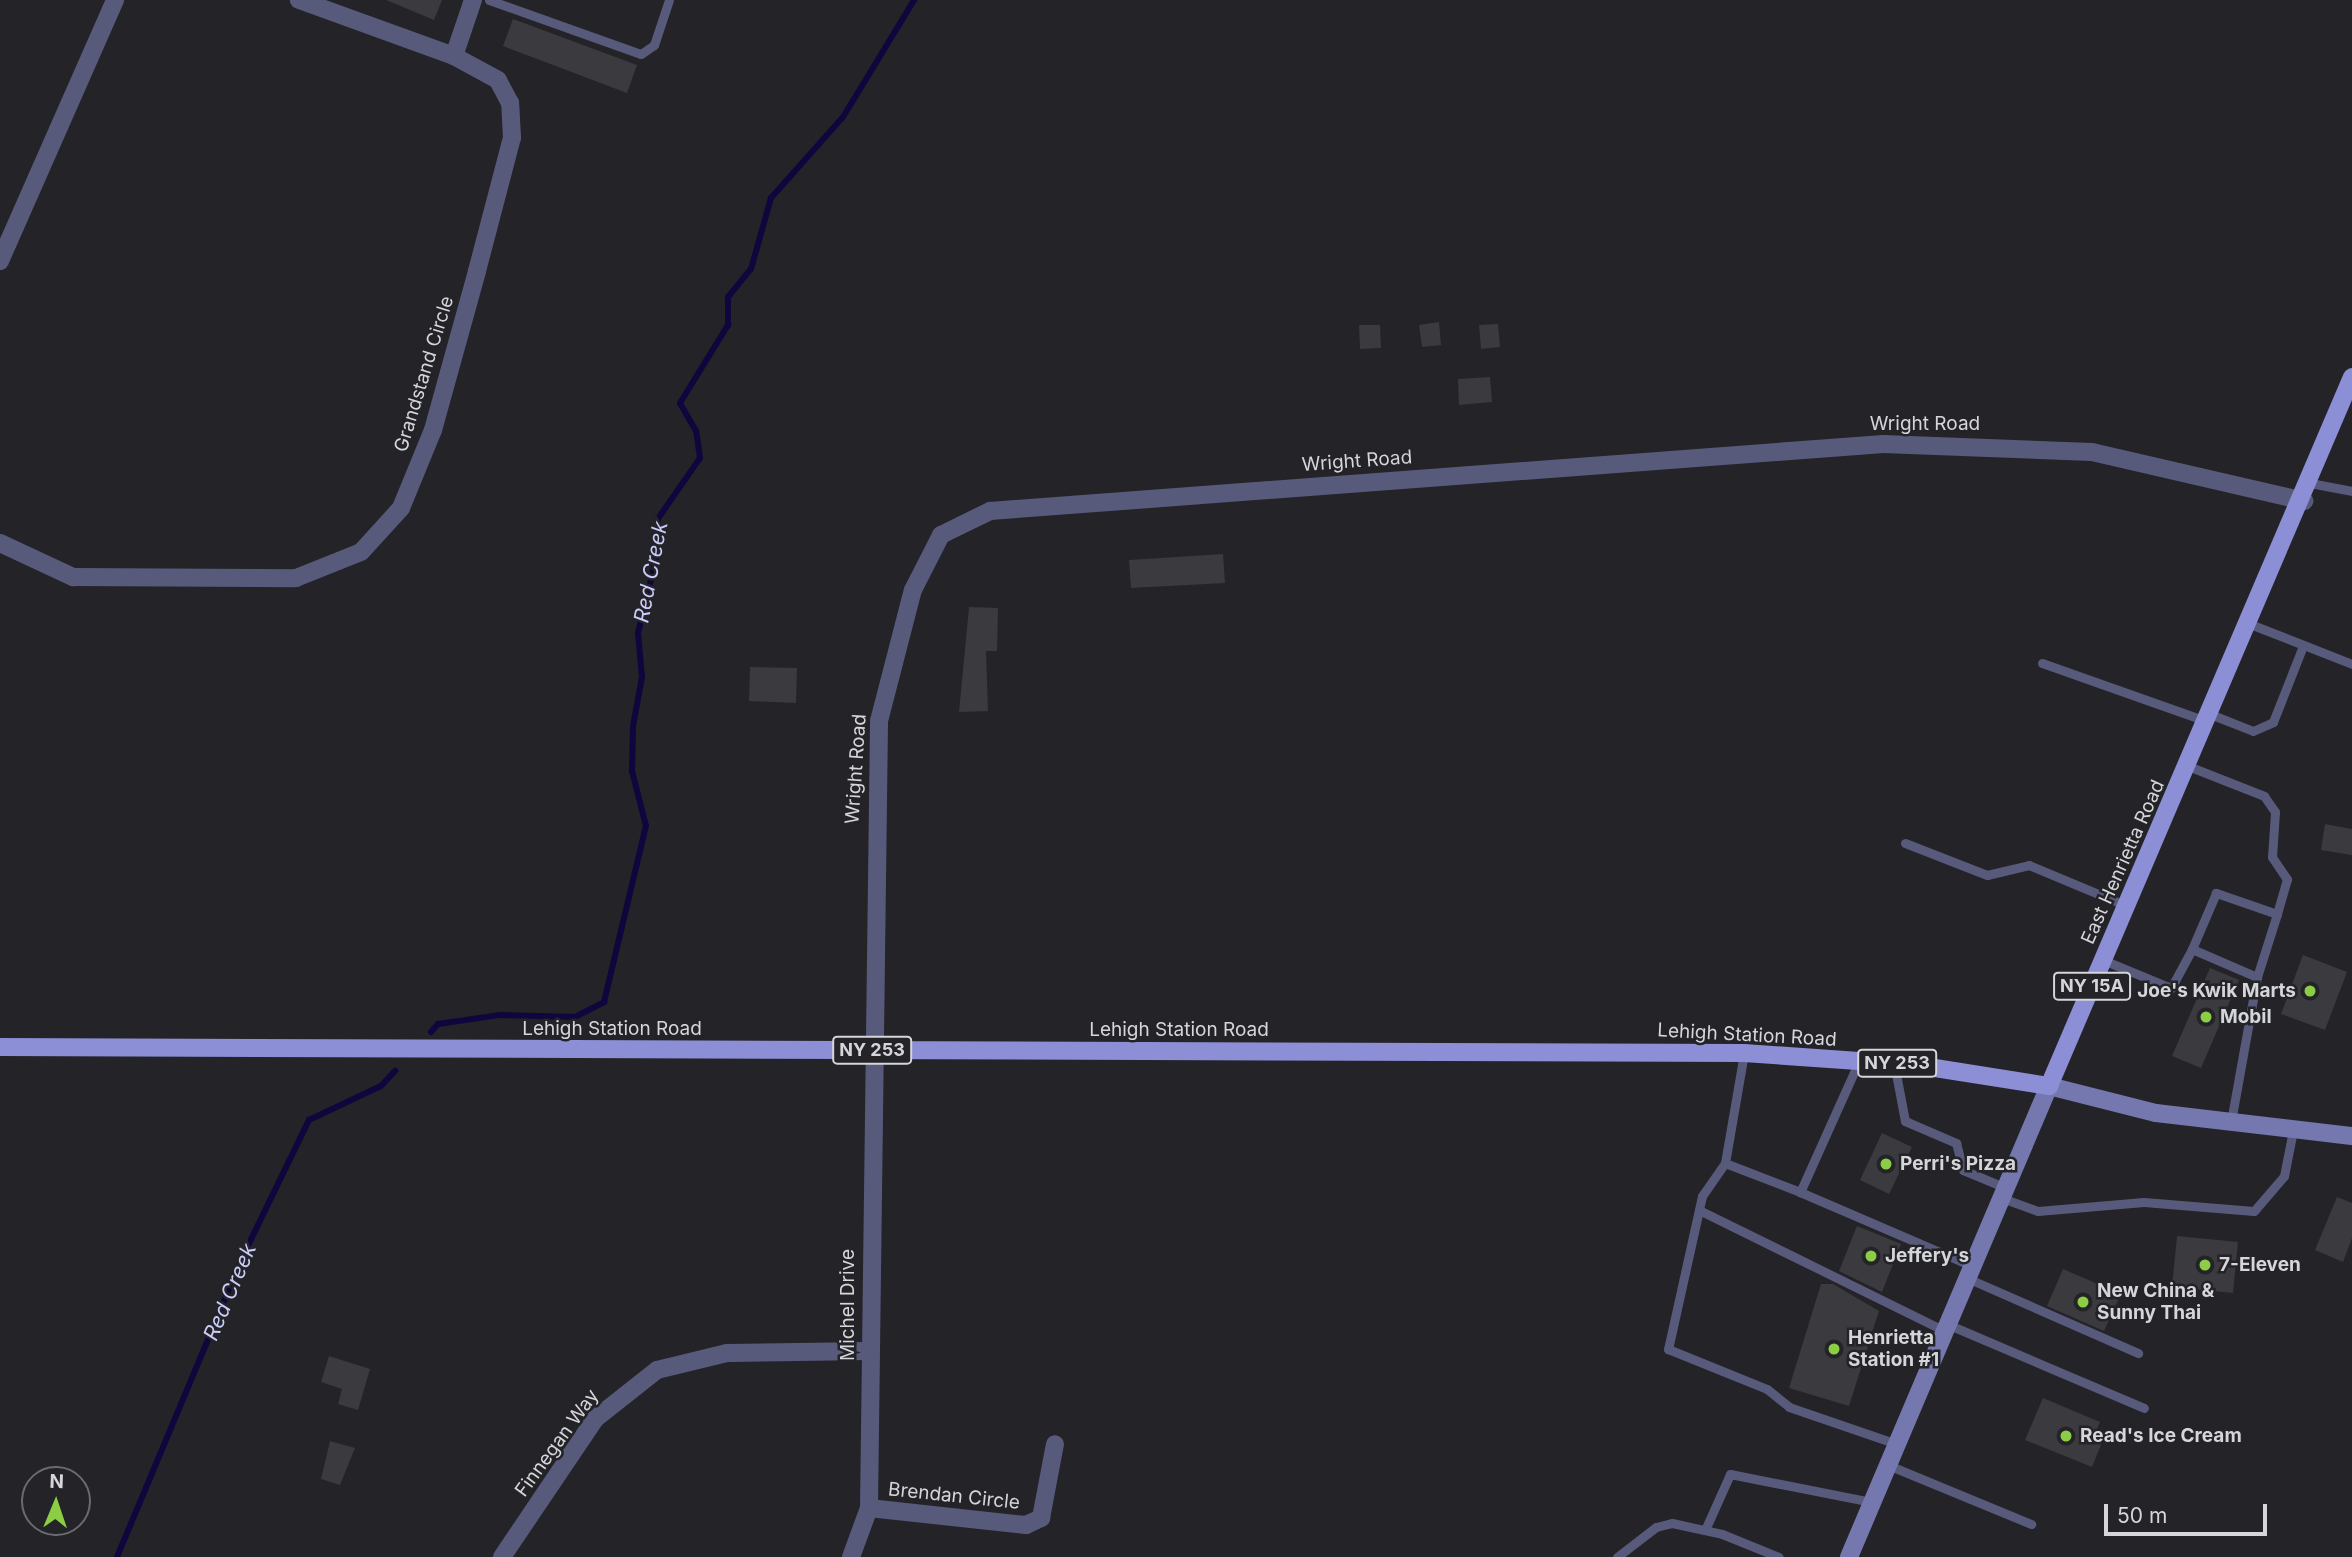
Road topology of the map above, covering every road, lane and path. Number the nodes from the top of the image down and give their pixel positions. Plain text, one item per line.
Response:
1 (115, 0) edge
2 (299, 0) edge
3 (473, 0) edge
4 (489, 0) edge
5 (669, 0) edge
6 (454, 56) junction
7 (0, 261) edge
8 (2352, 377) edge
9 (2310, 483) junction
10 (2352, 491) edge
11 (2304, 501) junction
12 (0, 543) edge
13 (2250, 624) junction
14 (2303, 646) junction
15 (2042, 663) dead end
16 (2352, 664) edge
17 (2209, 718) junction
18 (2188, 766) junction
19 (1905, 843) dead end
20 (2127, 906) junction
21 (2277, 914) junction
22 (2192, 949) junction
23 (2104, 960) junction
24 (2257, 977) junction
25 (0, 1047) edge
26 (871, 1050) junction
27 (1744, 1053) junction
28 (1860, 1061) junction
29 (1894, 1063) junction
30 (2049, 1086) junction
31 (2231, 1123) junction
32 (2293, 1130) junction
33 (2352, 1136) edge
34 (1725, 1163) junction
35 (1800, 1192) junction
36 (2004, 1193) junction
37 (1699, 1210) junction
38 (1969, 1272) junction
39 (1946, 1327) junction
40 (869, 1351) junction
41 (2138, 1353) dead end
42 (2144, 1408) dead end
43 (1055, 1444) dead end
44 (1898, 1444) junction
45 (1888, 1465) junction
46 (1872, 1502) junction
47 (869, 1508) junction
48 (2031, 1524) dead end
49 (1705, 1530) junction
50 (502, 1557) edge
51 (851, 1557) edge
52 (1618, 1557) edge
53 (1779, 1557) edge
54 (1849, 1557) edge

1 - 7 street
2 - 6 street, Grandstand Circle
3 - 6 street
4 - 5 lane
6 - 12 street, Grandstand Circle
8 - 9 main road, East Henrietta Road / NY 15A
9 - 10 lane
9 - 11 main road, East Henrietta Road / NY 15A
11 - 13 main road, East Henrietta Road / NY 15A
11 - 26 street, Wright Road
13 - 14 lane
13 - 17 main road, East Henrietta Road / NY 15A
14 - 16 lane
14 - 17 lane
15 - 17 lane
17 - 18 main road, East Henrietta Road / NY 15A
18 - 20 main road, East Henrietta Road / NY 15A
18 - 21 lane
19 - 20 lane
20 - 23 main road, East Henrietta Road / NY 15A
21 - 22 lane
21 - 24 lane
22 - 23 lane
22 - 24 lane
23 - 30 main road, East Henrietta Road / NY 15A
24 - 31 lane
25 - 26 main road, Lehigh Station Road / NY 253
26 - 27 main road, Lehigh Station Road / NY 253
26 - 40 street, Michel Drive
27 - 28 main road, Lehigh Station Road / NY 253
27 - 34 lane
28 - 29 main road, Lehigh Station Road / NY 253
28 - 35 lane
29 - 30 main road, Lehigh Station Road / NY 253
29 - 36 lane
30 - 31 main road, Lehigh Station Road / NY 253
30 - 36 main road, East Henrietta Road / NY 15A
31 - 32 main road, Lehigh Station Road / NY 253
32 - 33 main road, Lehigh Station Road / NY 253
32 - 36 lane
34 - 35 lane
34 - 37 lane
35 - 38 lane
36 - 38 main road, East Henrietta Road / NY 15A
37 - 39 lane
37 - 44 lane
38 - 39 main road, East Henrietta Road / NY 15A
38 - 41 lane
39 - 42 lane
39 - 44 main road, East Henrietta Road / NY 15A
40 - 47 street, Michel Drive
40 - 50 street, Finnegan Way
43 - 47 street, Brendan Circle
44 - 45 main road, East Henrietta Road / NY 15A
45 - 46 main road, East Henrietta Road / NY 15A
45 - 48 lane
46 - 49 lane
46 - 54 main road, East Henrietta Road / NY 15A
47 - 51 street, Michel Drive
49 - 52 lane
49 - 53 lane

